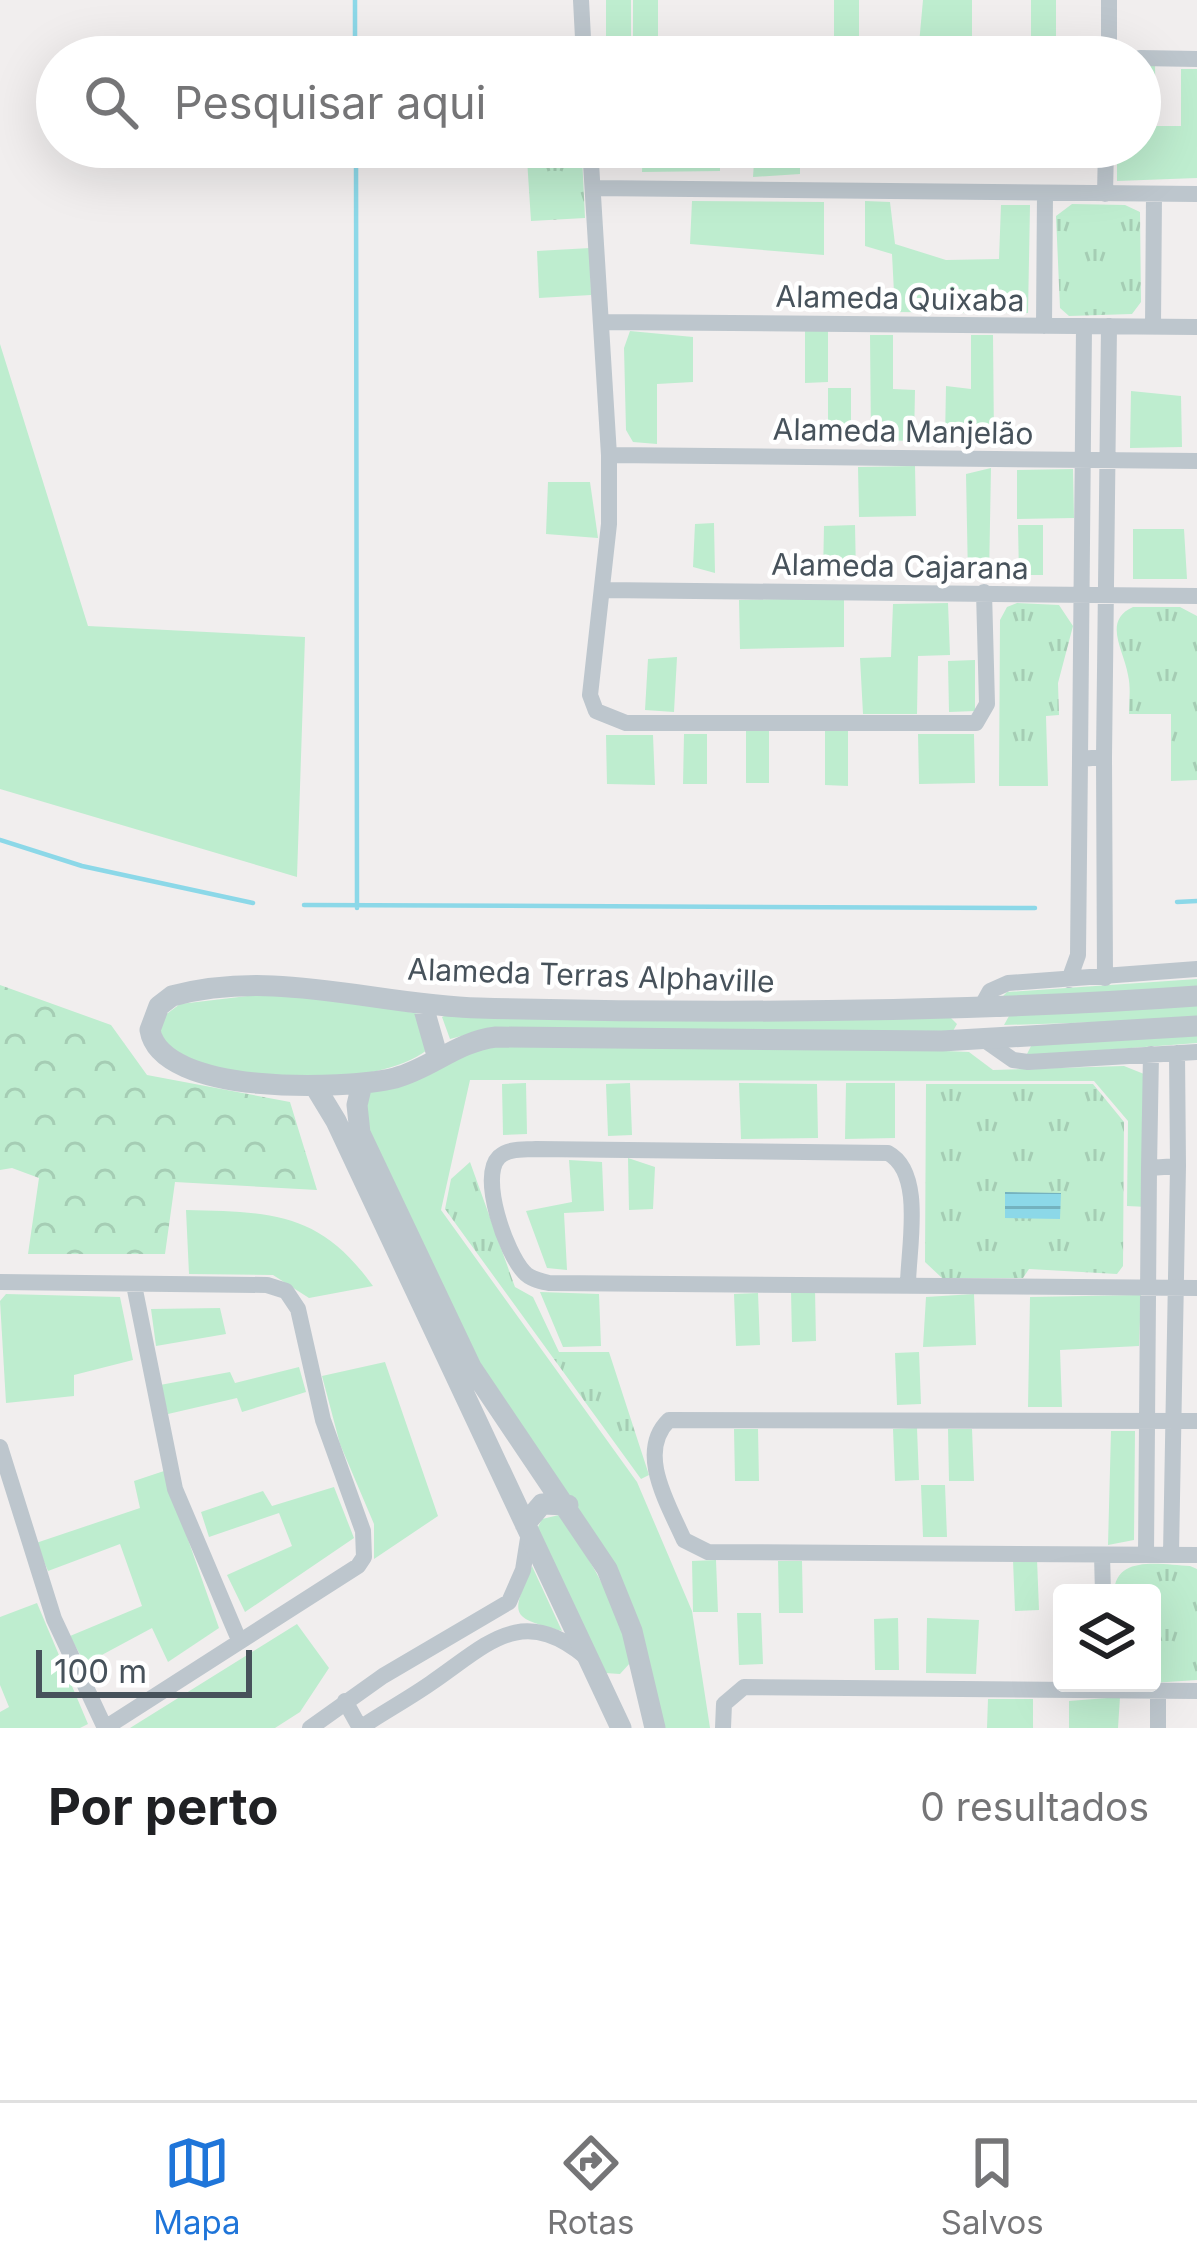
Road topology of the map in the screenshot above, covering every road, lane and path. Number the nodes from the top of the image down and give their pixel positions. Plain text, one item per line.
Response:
1 (580, 0) edge
2 (1108, 0) edge
3 (583, 36) edge
4 (1108, 36) edge
5 (1161, 58) edge
6 (1197, 59) edge
7 (592, 168) edge
8 (1106, 168) edge
9 (593, 188) junction
10 (1045, 193) junction
11 (1105, 194) junction
12 (1154, 194) junction
13 (1197, 194) edge
14 (603, 322) junction
15 (1044, 326) junction
16 (1084, 326) junction
17 (1109, 326) junction
18 (1153, 327) junction
19 (1197, 327) edge
20 (609, 454) junction
21 (1083, 460) junction
22 (1106, 460) junction
23 (1197, 461) edge
24 (603, 590) junction
25 (984, 592) junction
26 (1081, 595) junction
27 (1106, 595) junction
28 (1197, 596) edge
29 (1078, 673) junction
30 (1105, 674) junction
31 (1104, 757) junction
32 (1080, 759) junction
33 (1197, 969) edge
34 (1105, 977) junction
35 (1069, 980) junction
36 (1197, 996) edge
37 (423, 1006) junction
38 (980, 1010) junction
39 (1197, 1026) edge
40 (983, 1039) junction
41 (1197, 1052) edge
42 (1178, 1053) junction
43 (1151, 1054) junction
44 (437, 1055) junction
45 (362, 1084) junction
46 (316, 1088) junction
47 (1178, 1166) junction
48 (1149, 1168) junction
49 (1147, 1252) junction
50 (1178, 1252) junction
51 (0, 1282) edge
52 (134, 1285) junction
53 (908, 1285) junction
54 (1148, 1288) junction
55 (1177, 1288) junction
56 (1197, 1288) edge
57 (1172, 1421) junction
58 (1197, 1421) edge
59 (1147, 1422) junction
60 (0, 1447) edge
61 (568, 1504) junction
62 (527, 1528) junction
63 (1146, 1554) junction
64 (1171, 1555) junction
65 (1197, 1555) edge
66 (1102, 1556) junction
67 (1103, 1584) edge
68 (508, 1602) junction
69 (522, 1630) junction
70 (239, 1640) junction
71 (416, 1658) junction
72 (589, 1660) junction
73 (641, 1669) junction
74 (602, 1682) junction
75 (431, 1683) junction
76 (1053, 1686) edge
77 (1161, 1690) edge
78 (1197, 1690) edge
79 (1158, 1692) edge
80 (345, 1700) junction
81 (105, 1728) edge
82 (310, 1728) edge
83 (360, 1728) edge
84 (621, 1728) edge
85 (655, 1728) edge
86 (723, 1728) edge
87 (1158, 1728) edge

1 - 3 street
2 - 4 street
5 - 6 street
7 - 9 street
8 - 11 street
9 - 10 street
9 - 14 street
10 - 11 street
10 - 15 street
11 - 12 street
12 - 13 street
12 - 18 street
14 - 15 street, Alameda Quixaba
14 - 20 street
15 - 16 street, Alameda Quixaba
16 - 17 street, Alameda Quixaba
16 - 21 street
17 - 18 street, Alameda Quixaba
17 - 22 street
18 - 19 street, Alameda Quixaba
20 - 21 street, Alameda Manjelão
20 - 24 street
21 - 22 street, Alameda Manjelão
21 - 26 street
22 - 23 street, Alameda Manjelão
22 - 27 street
24 - 25 street, Alameda Cajarana
24 - 25 street
25 - 26 street, Alameda Cajarana
26 - 27 street, Alameda Cajarana
26 - 29 street
27 - 28 street, Alameda Cajarana
27 - 30 street
29 - 30 street
29 - 32 street
30 - 31 street
31 - 32 street
31 - 34 street
32 - 35 street
33 - 34 street
34 - 35 street
35 - 38 street
36 - 38 street, Alameda Terras Alphaville
37 - 38 street, Alameda Terras Alphaville
37 - 44 street
37 - 46 street, Alameda Terras Alphaville
38 - 40 street
39 - 40 street, Alameda Terras Alphaville
40 - 43 street
40 - 44 street, Alameda Terras Alphaville
41 - 42 street
42 - 43 street
42 - 47 street
43 - 48 street
44 - 45 street, Alameda Terras Alphaville
45 - 46 street, Alameda Terras Alphaville
45 - 61 street
46 - 62 street
47 - 48 street
47 - 50 street
48 - 49 street
49 - 50 street
49 - 54 street
50 - 55 street
51 - 52 street
52 - 70 street
52 - 70 street
53 - 53 street
53 - 54 street
54 - 55 street
54 - 59 street
55 - 56 street
55 - 57 street
57 - 58 street
57 - 59 street
57 - 64 street
59 - 63 street
59 - 66 street
60 - 81 street
61 - 62 street
61 - 73 street
62 - 68 street
62 - 72 street
63 - 64 street
63 - 66 street
64 - 65 street
66 - 67 street
68 - 69 street
68 - 71 street
69 - 72 street
69 - 75 street
70 - 81 street
71 - 75 street
71 - 80 street
72 - 74 street
73 - 74 street
73 - 85 street
74 - 84 street
75 - 83 street
76 - 86 street
77 - 78 street
79 - 87 street
80 - 82 street
80 - 83 street

